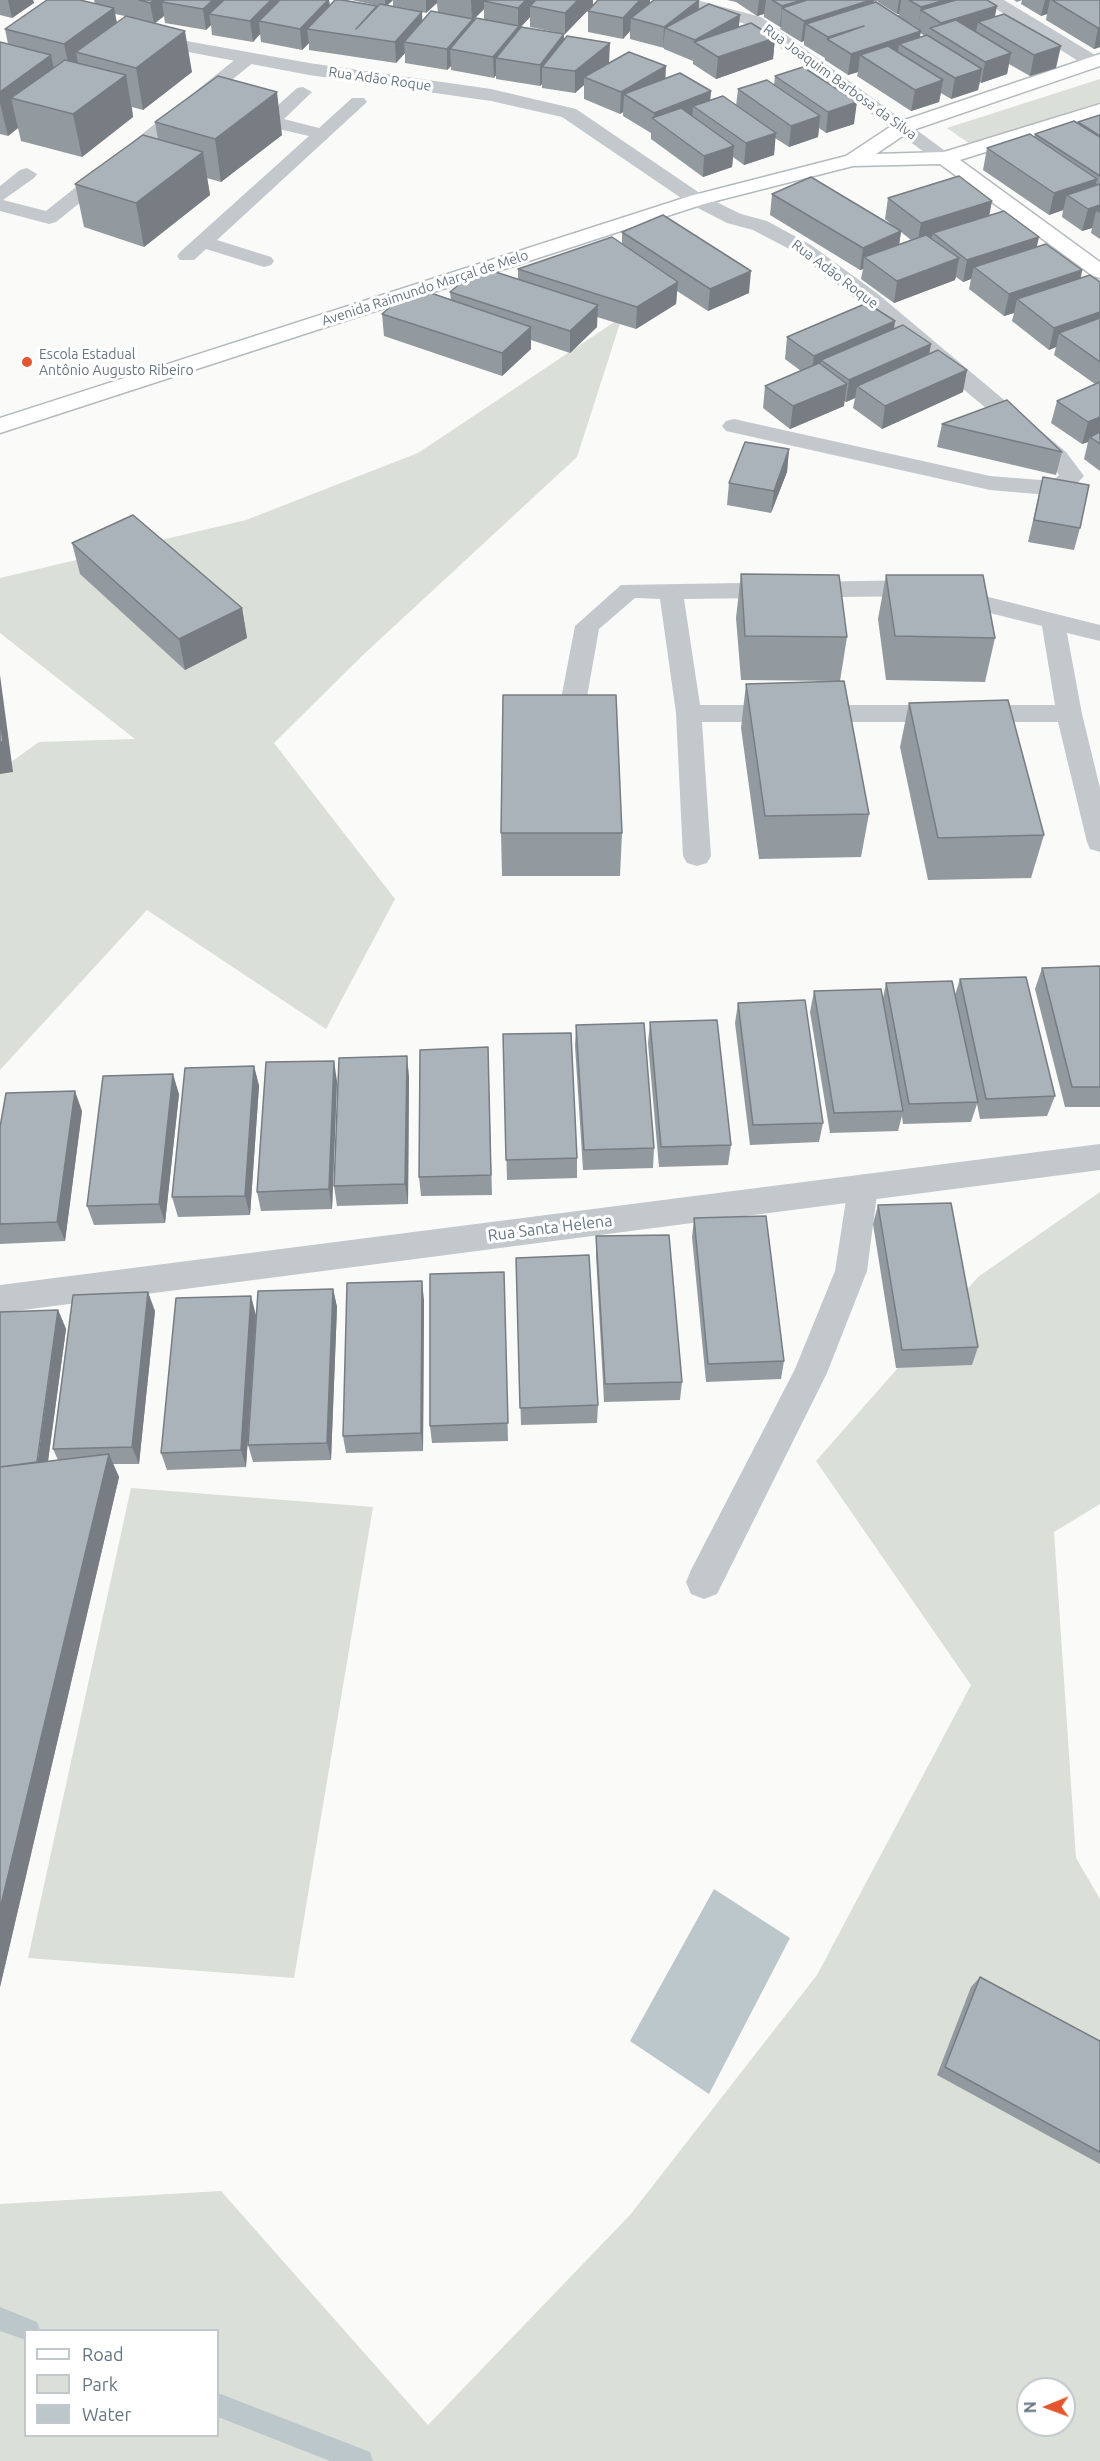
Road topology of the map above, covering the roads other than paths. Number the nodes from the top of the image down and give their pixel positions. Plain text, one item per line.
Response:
1 (661, 0) edge
2 (991, 0) edge
3 (125, 35) edge
4 (248, 58) junction
5 (1097, 61) edge
6 (303, 92) dead end
7 (358, 102) dead end
8 (193, 103) junction
9 (1100, 110) edge
10 (270, 122) junction
11 (903, 127) junction
12 (322, 134) junction
13 (945, 158) junction
14 (853, 160) junction
15 (27, 174) dead end
16 (0, 195) edge
17 (697, 200) junction
18 (0, 205) edge
19 (203, 242) junction
20 (187, 256) dead end
21 (264, 261) dead end
22 (1100, 272) edge
23 (0, 426) edge
24 (734, 426) dead end
25 (671, 592) junction
26 (1053, 620) junction
27 (1100, 633) edge
28 (689, 713) junction
29 (1069, 714) junction
30 (569, 725) edge
31 (1100, 842) edge
32 (697, 856) dead end
33 (1100, 1157) edge
34 (863, 1187) junction
35 (0, 1299) edge
36 (704, 1582) dead end

1 - 11 street, Rua Joaquim Barbosa da Silva
2 - 5 street
3 - 4 street, Rua Adão Roque
4 - 8 lane
4 - 17 street, Rua Adão Roque
5 - 11 street, Avenida Raimundo Marçal de Melo
6 - 10 lane
7 - 12 lane
8 - 10 lane
8 - 18 lane
9 - 13 street, Avenida Raimundo Marçal de Melo
10 - 12 lane
11 - 13 street, Rua Joaquim Barbosa da Silva
11 - 14 street, Avenida Raimundo Marçal de Melo
12 - 19 lane
13 - 14 street, Avenida Raimundo Marçal de Melo
13 - 22 street
14 - 17 street, Avenida Raimundo Marçal de Melo
15 - 16 lane
17 - 23 street, Avenida Raimundo Marçal de Melo
17 - 24 street, Rua Adão Roque
19 - 20 lane
19 - 21 lane
25 - 26 lane
25 - 28 lane
25 - 30 lane
26 - 27 lane
26 - 29 lane
28 - 29 lane
28 - 32 lane
29 - 31 lane
33 - 34 street, Rua Santa Helena
34 - 35 street, Rua Santa Helena
34 - 36 lane

